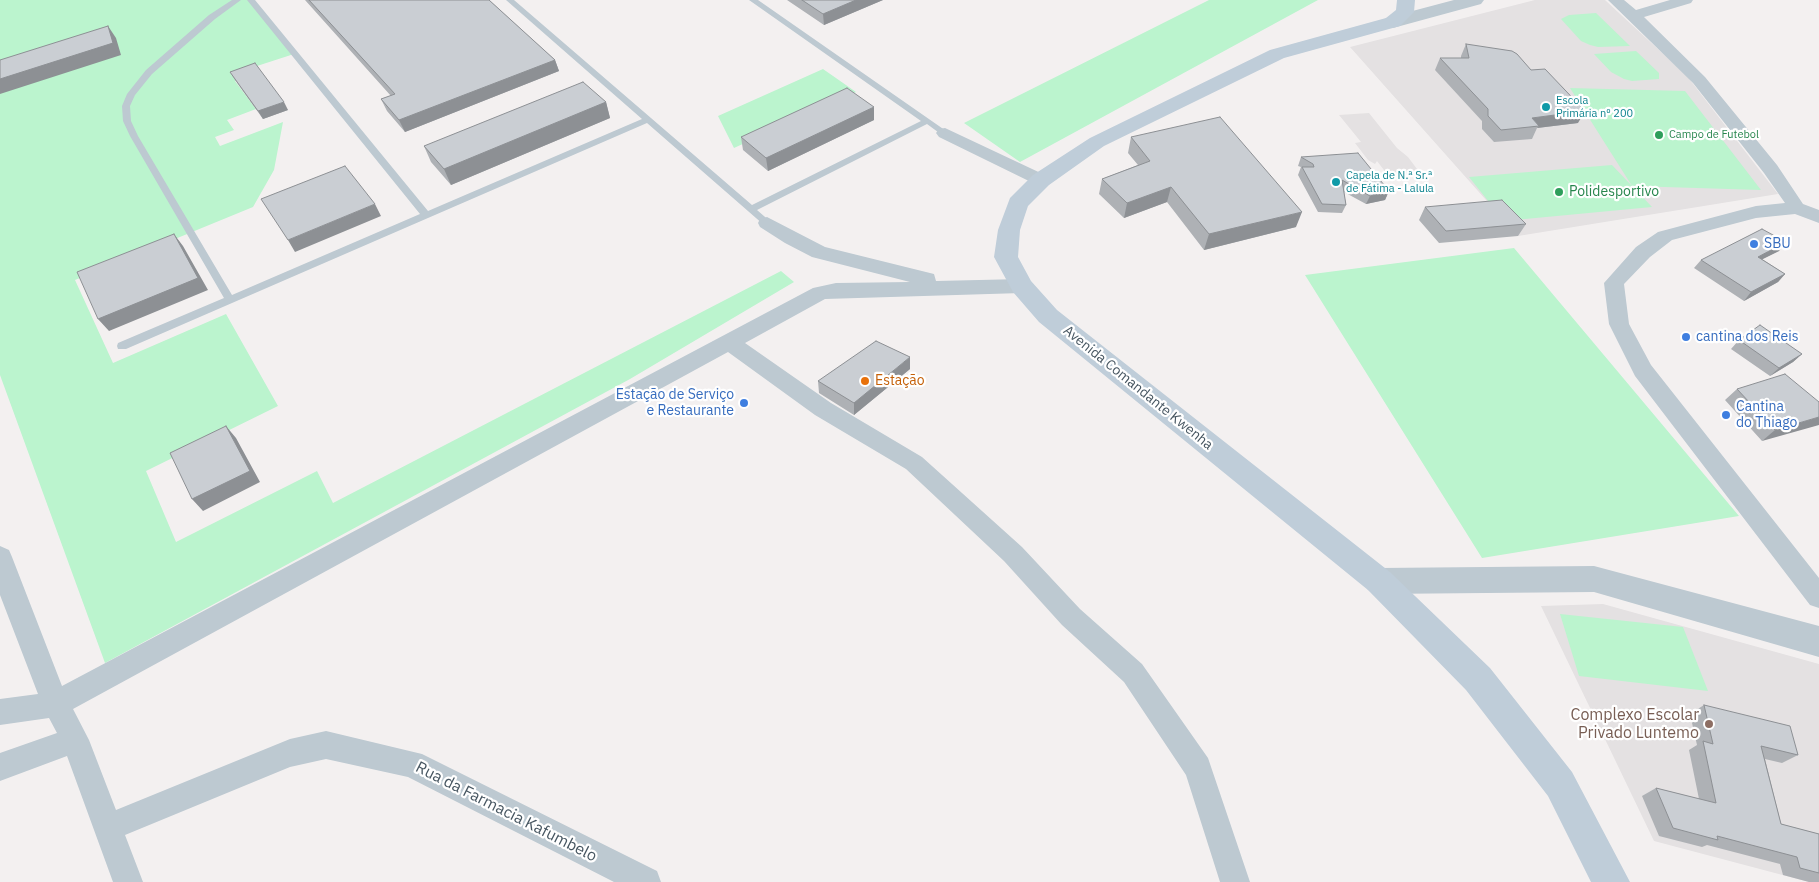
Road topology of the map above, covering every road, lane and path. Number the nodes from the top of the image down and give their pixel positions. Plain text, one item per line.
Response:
1 (237, 0) edge
2 (251, 0) edge
3 (510, 0) edge
4 (753, 0) edge
5 (1475, 0) edge
6 (1615, 0) edge
7 (1686, 0) edge
8 (1399, 11) edge
9 (1634, 15) junction
10 (648, 120) junction
11 (927, 121) junction
12 (945, 133) joint
13 (1041, 180) junction
14 (1797, 208) junction
15 (751, 209) junction
16 (426, 215) junction
17 (1819, 217) edge
18 (767, 223) joint
19 (1022, 286) junction
20 (972, 288) junction
21 (230, 299) junction
22 (729, 342) junction
23 (122, 346) dead end
24 (0, 557) edge
25 (1379, 581) junction
26 (4, 584) edge
27 (1819, 597) edge
28 (1819, 642) edge
29 (56, 704) junction
30 (0, 712) edge
31 (75, 740) junction
32 (0, 767) edge
33 (109, 827) junction
34 (128, 882) edge
35 (646, 882) edge
36 (1235, 882) edge
37 (1611, 882) edge

1 - 21 lane
2 - 16 lane
3 - 10 lane
4 - 11 lane
5 - 8 street
6 - 9 street
7 - 9 street
8 - 13 main road, Avenida Comandante Kwenha
9 - 14 street
10 - 15 lane
10 - 16 lane
11 - 12 lane
11 - 15 lane
12 - 13 street
13 - 19 main road, Avenida Comandante Kwenha
14 - 17 street
14 - 27 street
15 - 18 lane
16 - 21 lane
18 - 20 street
19 - 20 street
19 - 25 main road, Avenida Comandante Kwenha
20 - 22 street
21 - 23 lane
22 - 29 street
22 - 36 street
24 - 26 street
25 - 28 street
25 - 37 main road, Avenida Comandante Kwenha
26 - 29 street
29 - 30 street
29 - 31 street
31 - 32 street
31 - 33 street
33 - 34 street
33 - 35 street, Rua da Farmacia Kafumbelo

